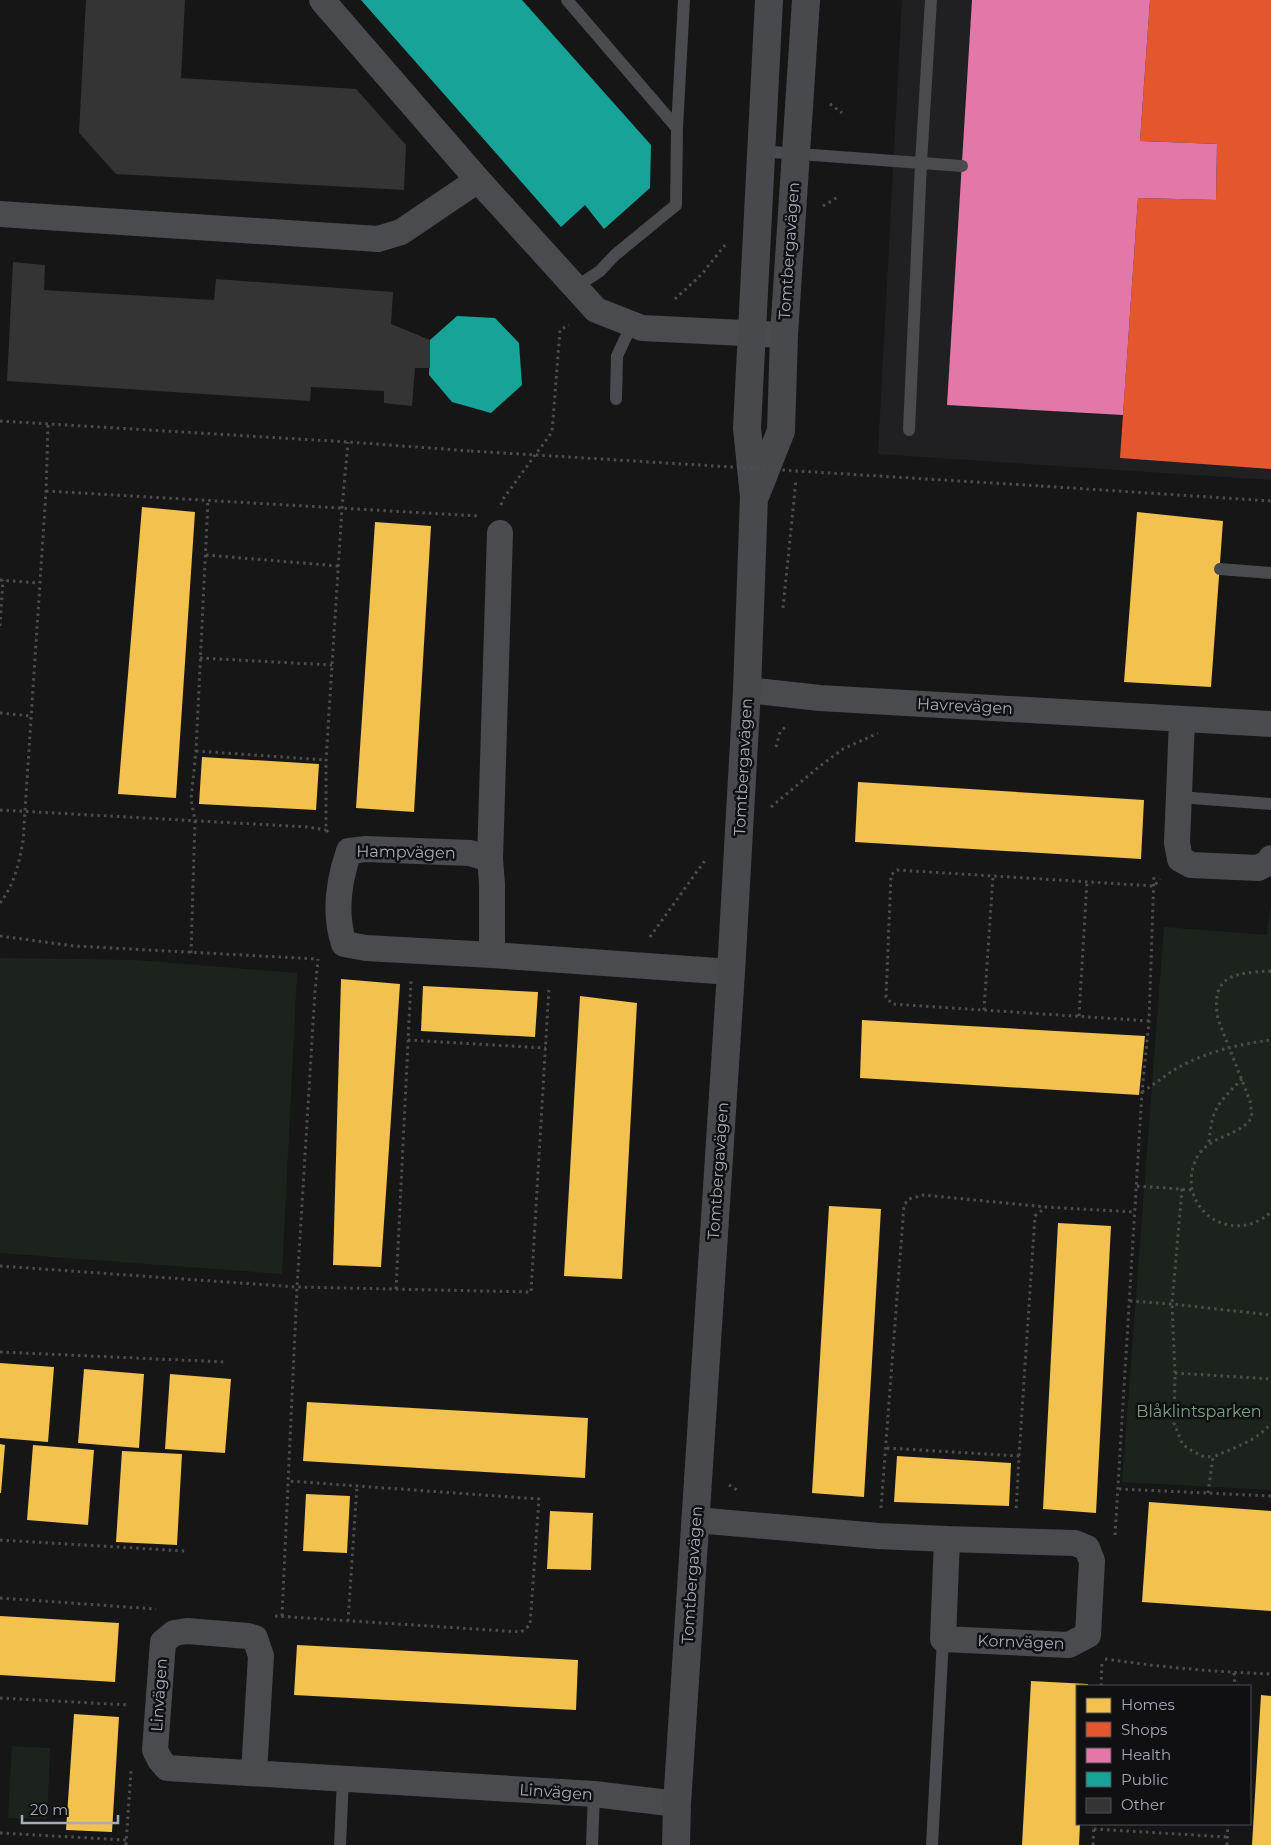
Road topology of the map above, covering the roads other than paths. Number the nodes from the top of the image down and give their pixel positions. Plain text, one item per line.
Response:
1 (322, 0) edge
2 (567, 0) edge
3 (684, 0) edge
4 (769, 0) edge
5 (806, 0) edge
6 (931, 0) edge
7 (677, 128) junction
8 (760, 151) junction
9 (796, 154) junction
10 (921, 162) junction
11 (962, 166) dead end
12 (478, 180) junction
13 (0, 214) edge
14 (576, 287) junction
15 (632, 324) junction
16 (751, 332) junction
17 (784, 335) junction
18 (616, 399) dead end
19 (909, 430) dead end
20 (754, 497) junction
21 (499, 525) road end
22 (1220, 569) dead end
23 (1271, 573) edge
24 (747, 690) junction
25 (1182, 720) junction
26 (1271, 724) edge
27 (1179, 797) junction
28 (1271, 804) edge
29 (1271, 858) edge
30 (490, 859) junction
31 (492, 955) junction
32 (731, 972) junction
33 (696, 1520) junction
34 (947, 1539) junction
35 (943, 1639) junction
36 (254, 1773) junction
37 (343, 1779) junction
38 (594, 1794) junction
39 (678, 1804) junction
40 (340, 1845) edge
41 (592, 1845) edge
42 (676, 1845) edge
43 (932, 1845) edge

1 - 12 street
2 - 7 lane
3 - 7 lane
4 - 8 street, Tomtbergavägen
5 - 9 street, Tomtbergavägen
6 - 10 lane
7 - 14 lane
8 - 9 lane
8 - 16 street, Tomtbergavägen
9 - 10 lane
9 - 17 street, Tomtbergavägen
10 - 11 lane
10 - 19 lane
12 - 13 street
12 - 14 street
14 - 15 street
15 - 16 street
15 - 18 lane
16 - 17 street
16 - 20 street, Tomtbergavägen
17 - 20 street, Tomtbergavägen
20 - 24 street, Tomtbergavägen
21 - 30 street
22 - 23 lane
24 - 25 street, Havrevägen
24 - 32 street, Tomtbergavägen
25 - 26 street, Havrevägen
25 - 27 street
27 - 28 lane
27 - 29 street
30 - 31 street
30 - 31 street, Hampvägen
31 - 32 street
32 - 33 street, Tomtbergavägen
33 - 34 street, Kornvägen
33 - 39 street, Tomtbergavägen
34 - 35 street
34 - 35 street, Kornvägen
35 - 43 lane
36 - 36 street, Linvägen
36 - 37 street, Linvägen
37 - 38 street, Linvägen
37 - 40 lane
38 - 39 street, Linvägen
38 - 41 lane
39 - 42 street, Tomtbergavägen

